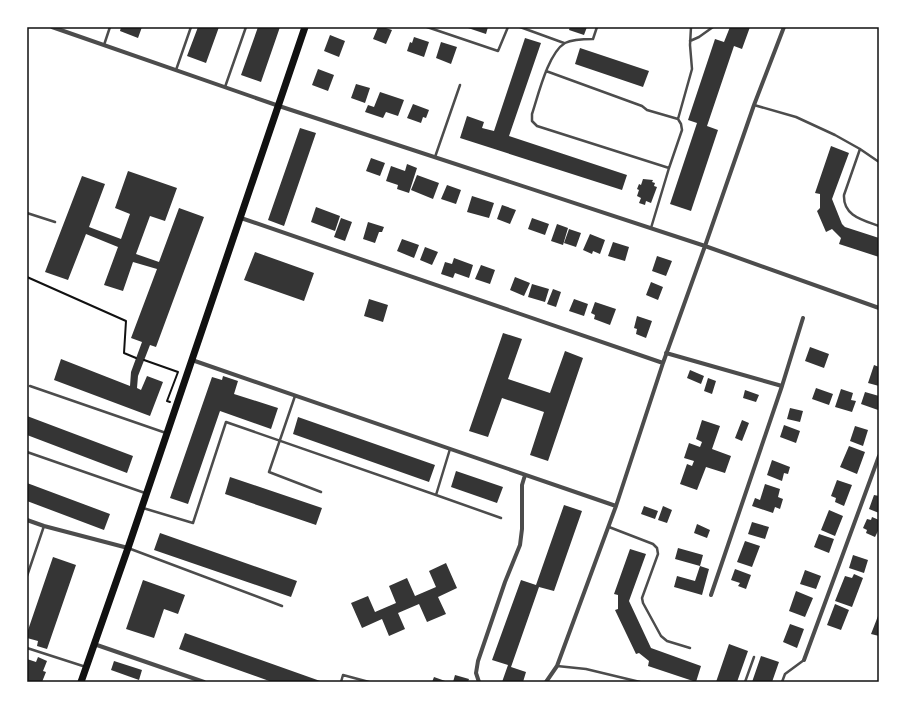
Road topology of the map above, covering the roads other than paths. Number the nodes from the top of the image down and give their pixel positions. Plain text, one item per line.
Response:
1 (52, 27) edge
2 (110, 27) edge
3 (191, 27) edge
4 (246, 27) edge
5 (305, 27) edge
6 (427, 27) edge
7 (508, 27) edge
8 (520, 27) edge
9 (597, 27) edge
10 (692, 27) edge
11 (713, 27) edge
12 (784, 27) edge
13 (690, 41) junction
14 (564, 44) junction
15 (104, 45) junction
16 (176, 70) junction
17 (546, 71) junction
18 (460, 86) dead end
19 (225, 87) junction
20 (754, 105) junction
21 (279, 106) junction
22 (678, 119) junction
23 (860, 149) junction
24 (435, 157) junction
25 (879, 162) edge
26 (669, 168) junction
27 (27, 213) edge
28 (241, 218) junction
29 (55, 222) dead end
30 (879, 226) edge
31 (651, 228) junction
32 (705, 246) junction
33 (879, 308) edge
34 (803, 318) dead end
35 (666, 353) junction
36 (192, 360) junction
37 (663, 362) junction
38 (30, 386) dead end
39 (782, 386) junction
40 (295, 395) junction
41 (167, 433) junction
42 (280, 440) junction
43 (450, 449) junction
44 (27, 452) edge
45 (879, 456) edge
46 (525, 475) junction
47 (321, 492) dead end
48 (146, 494) junction
49 (436, 495) junction
50 (616, 506) junction
51 (141, 508) junction
52 (501, 518) dead end
53 (27, 520) edge
54 (44, 526) junction
55 (608, 527) junction
56 (128, 548) junction
57 (27, 576) edge
58 (711, 595) dead end
59 (282, 606) dead end
60 (94, 644) junction
61 (27, 648) edge
62 (690, 648) dead end
63 (754, 657) dead end
64 (804, 660) joint
65 (557, 666) junction
66 (86, 667) junction
67 (81, 682) edge
68 (204, 682) edge
69 (341, 682) edge
70 (369, 682) edge
71 (479, 682) edge
72 (546, 682) edge
73 (640, 682) edge
74 (745, 682) edge
75 (782, 682) edge

1 - 15 street
2 - 15 lane
3 - 16 lane
4 - 19 lane
5 - 21 main road
6 - 7 lane
8 - 14 lane
9 - 14 lane
10 - 13 lane
11 - 13 lane
12 - 20 street
13 - 22 lane
14 - 17 lane
15 - 16 street
16 - 19 street
17 - 22 lane
17 - 26 lane
18 - 24 lane
19 - 21 street
20 - 23 lane
20 - 32 street
21 - 24 street
21 - 28 main road
22 - 26 lane
23 - 25 lane
23 - 30 lane
24 - 31 street
26 - 31 lane
27 - 29 lane
28 - 36 main road
28 - 37 street
31 - 32 street
32 - 33 street
32 - 35 street
34 - 39 street
35 - 37 street
35 - 39 street
36 - 40 street
36 - 41 main road
37 - 50 street
38 - 41 lane
39 - 58 street
40 - 42 lane
40 - 43 street
41 - 48 main road
42 - 47 lane
42 - 49 lane
42 - 51 lane
43 - 46 street
43 - 49 lane
44 - 48 lane
45 - 64 street
46 - 50 street
46 - 71 street
48 - 51 main road
49 - 52 lane
50 - 55 street
51 - 56 main road
53 - 54 street
54 - 56 street
54 - 57 lane
55 - 62 lane
55 - 65 street
56 - 59 lane
56 - 60 main road
60 - 66 main road
60 - 68 street
61 - 66 lane
63 - 74 lane
64 - 75 lane
65 - 72 street
65 - 73 lane
66 - 67 main road
69 - 70 lane

